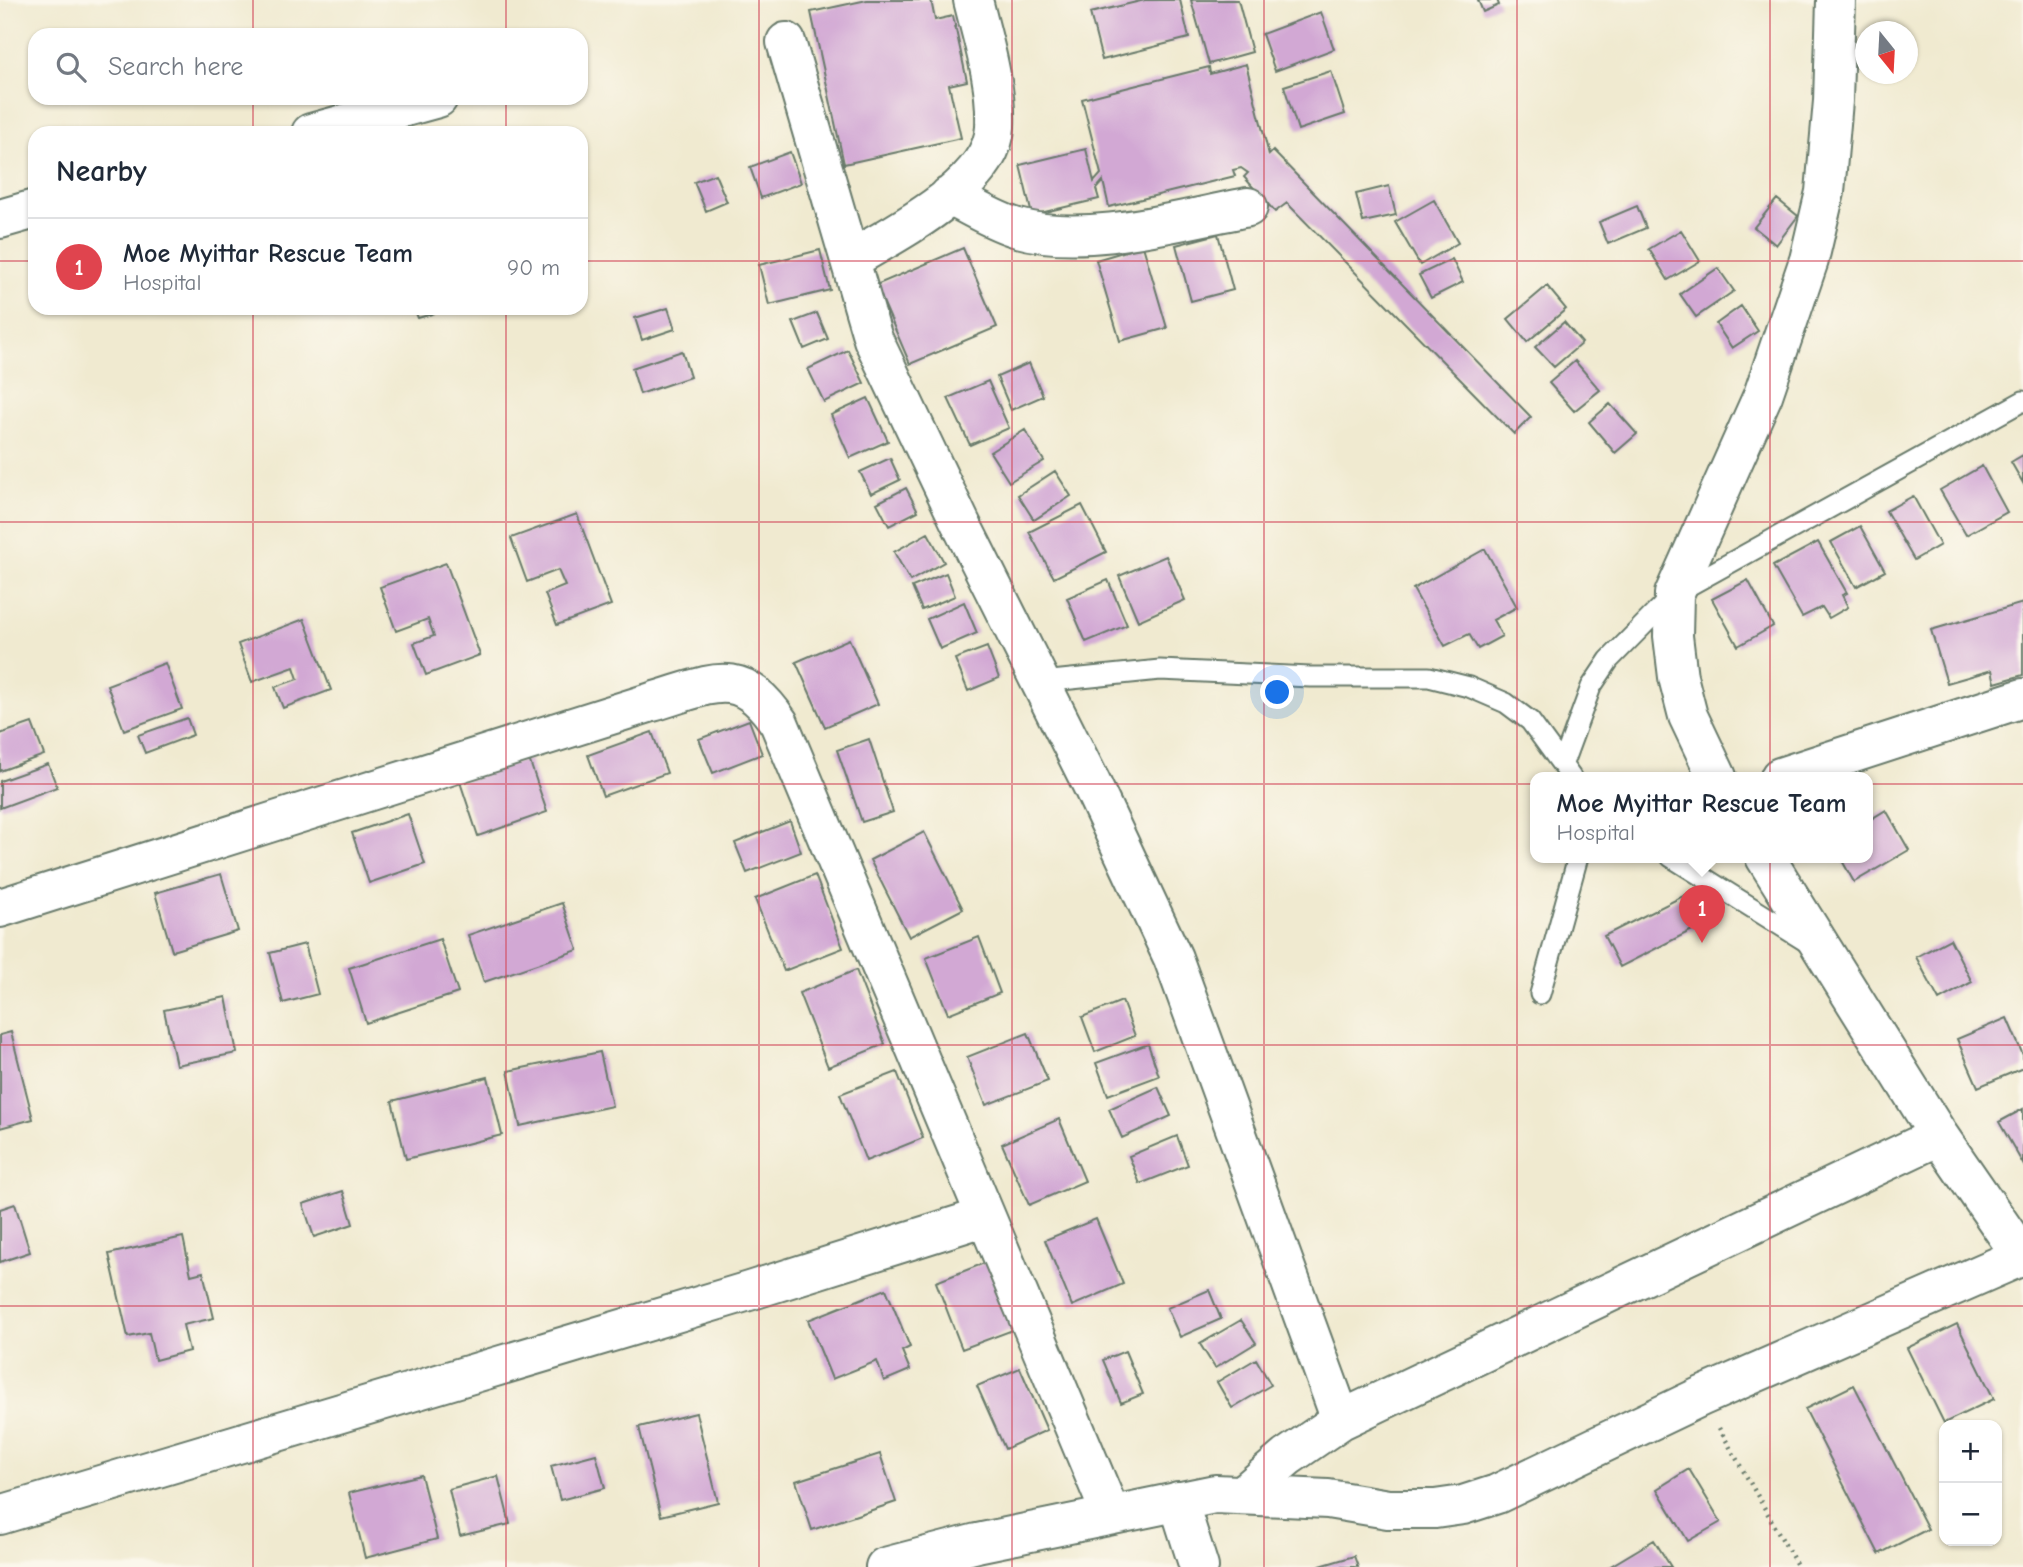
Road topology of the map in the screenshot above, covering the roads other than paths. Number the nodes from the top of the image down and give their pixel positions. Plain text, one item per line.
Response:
1 (973, 0) edge
2 (1836, 0) edge
3 (786, 42) dead end
4 (413, 105) edge
5 (337, 126) edge
6 (949, 196) junction
7 (1248, 208) dead end
8 (28, 211) edge
9 (0, 219) edge
10 (850, 260) junction
11 (2023, 401) edge
12 (1674, 594) junction
13 (1042, 682) junction
14 (2023, 698) edge
15 (1567, 770) edge
16 (1715, 772) edge
17 (1795, 772) edge
18 (1576, 863) edge
19 (1681, 863) edge
20 (1769, 863) edge
21 (0, 908) edge
22 (1825, 954) junction
23 (1540, 994) dead end
24 (1939, 1136) junction
25 (984, 1217) junction
26 (2023, 1257) edge
27 (1341, 1420) junction
28 (1245, 1493) junction
29 (1178, 1501) junction
30 (0, 1515) edge
31 (1111, 1515) junction
32 (885, 1567) edge
33 (1199, 1567) edge

1 - 6 street
2 - 12 street
3 - 10 street
4 - 5 street
6 - 7 street
6 - 10 street
8 - 9 street
10 - 13 street
11 - 12 lane
12 - 15 lane
12 - 16 street
13 - 15 lane
13 - 27 street
14 - 17 street
18 - 23 lane
19 - 22 lane
20 - 22 street
21 - 25 street
22 - 24 street
24 - 26 street
24 - 27 street
25 - 30 street
25 - 31 street
26 - 28 street
27 - 28 street
28 - 29 street
29 - 31 street
29 - 33 street
31 - 32 street

